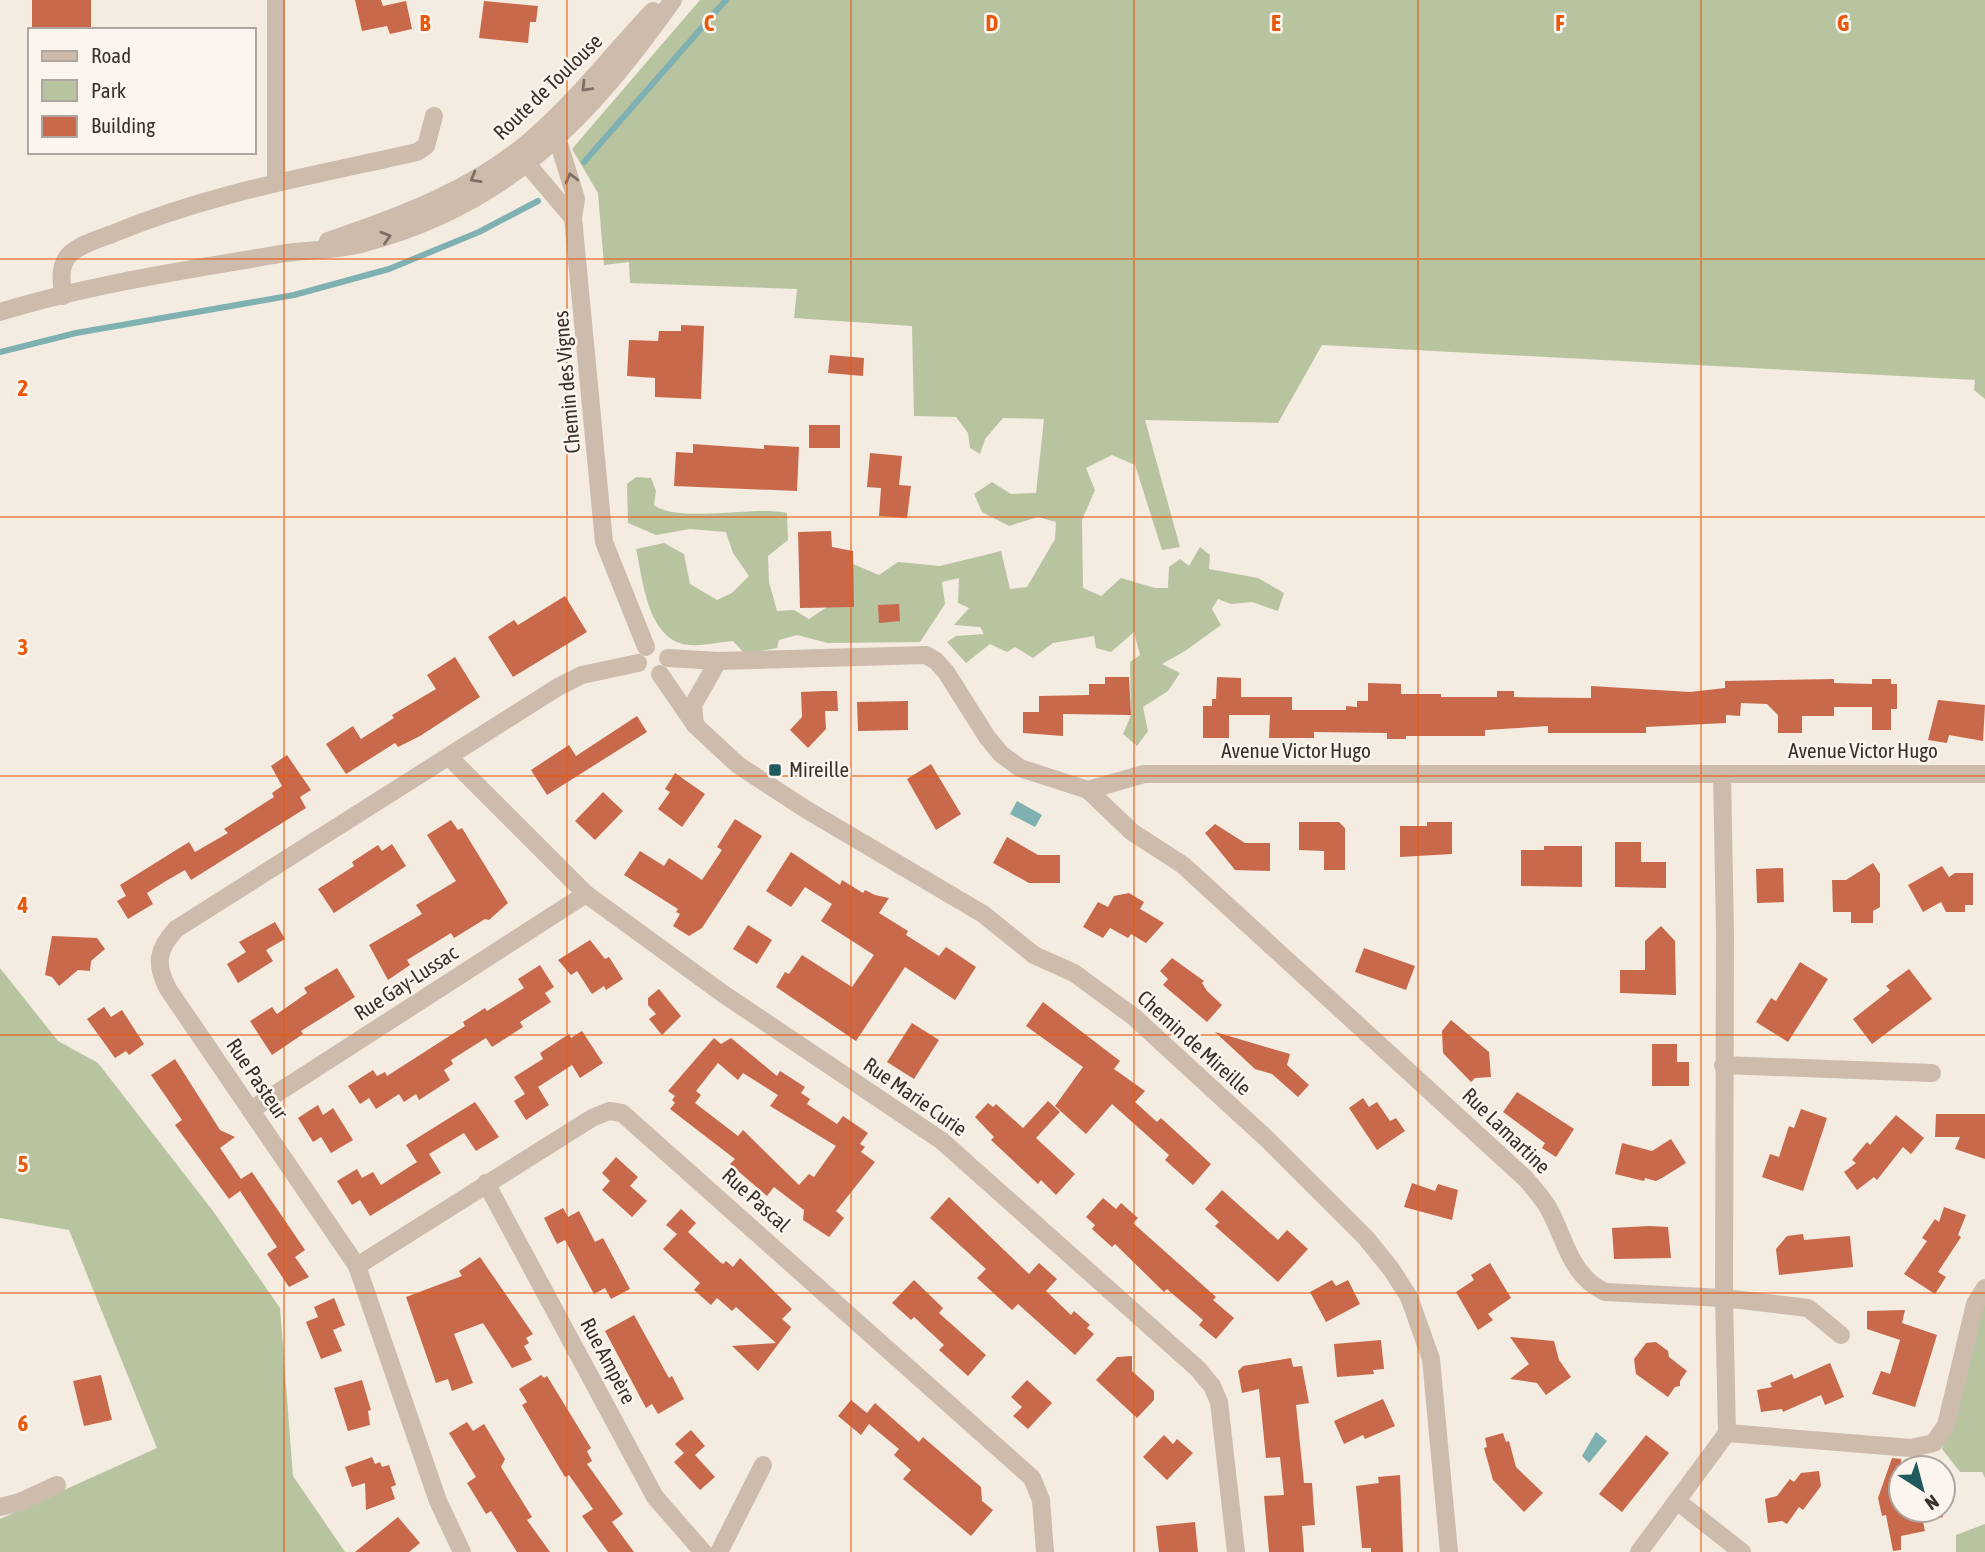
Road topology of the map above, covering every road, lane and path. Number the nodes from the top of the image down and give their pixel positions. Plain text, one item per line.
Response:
1 (276, 0) edge
2 (664, 0) edge
3 (673, 0) edge
4 (434, 116) dead end
5 (532, 140) junction
6 (555, 142) junction
7 (528, 165) junction
8 (276, 181) junction
9 (573, 218) junction
10 (294, 252) junction
11 (63, 296) junction
12 (0, 312) edge
13 (642, 655) junction
14 (718, 661) junction
15 (664, 666) junction
16 (695, 725) junction
17 (449, 757) junction
18 (1722, 774) junction
19 (1985, 774) edge
20 (1088, 790) junction
21 (586, 894) junction
22 (1723, 1065) junction
23 (1931, 1073) dead end
24 (251, 1110) junction
25 (486, 1183) junction
26 (357, 1266) junction
27 (1985, 1288) edge
28 (1724, 1298) junction
29 (1841, 1335) dead end
30 (1727, 1433) junction
31 (763, 1465) dead end
32 (57, 1485) dead end
33 (1677, 1501) junction
34 (0, 1507) edge
35 (462, 1552) edge
36 (703, 1552) edge
37 (719, 1552) edge
38 (1045, 1552) edge
39 (1236, 1552) edge
40 (1449, 1552) edge
41 (1639, 1552) edge
42 (1742, 1552) edge

1 - 8 street
2 -> 5 street, Route de Toulouse
3 - 6 street, Route de Toulouse
4 - 8 street
5 - 6 street
5 - 7 street
5 -> 10 street, Route de Toulouse
6 - 7 street, Route de Toulouse
9 -> 6 street, Chemin des Vignes
7 - 9 street
10 -> 7 street, Route de Toulouse
8 - 11 street
9 - 13 street, Chemin des Vignes
10 - 11 street, Route de Toulouse
11 - 12 street, Route de Toulouse
13 - 15 street
13 - 15 street
13 - 17 street
14 - 15 street
14 - 16 street
14 - 20 street
15 - 16 street, Chemin de Mireille
16 - 40 street, Chemin de Mireille
17 - 21 street, Rue Marie Curie
17 - 24 street, Rue Pasteur
18 - 19 street, Avenue Victor Hugo
18 - 20 street, Avenue Victor Hugo
18 - 22 street
20 - 28 street, Rue Lamartine
21 - 24 street, Rue Gay-Lussac
21 - 39 street, Rue Marie Curie
22 - 23 street
22 - 28 street
24 - 26 street, Rue Pasteur
25 - 26 street, Rue Pascal
25 - 36 street, Rue Ampère
25 - 38 street, Rue Pascal
26 - 35 street, Rue Pasteur
27 - 30 street
28 - 29 street, Rue Lamartine
28 - 30 street
30 - 33 street
31 - 37 street
32 - 34 street
33 - 41 street
33 - 42 street

